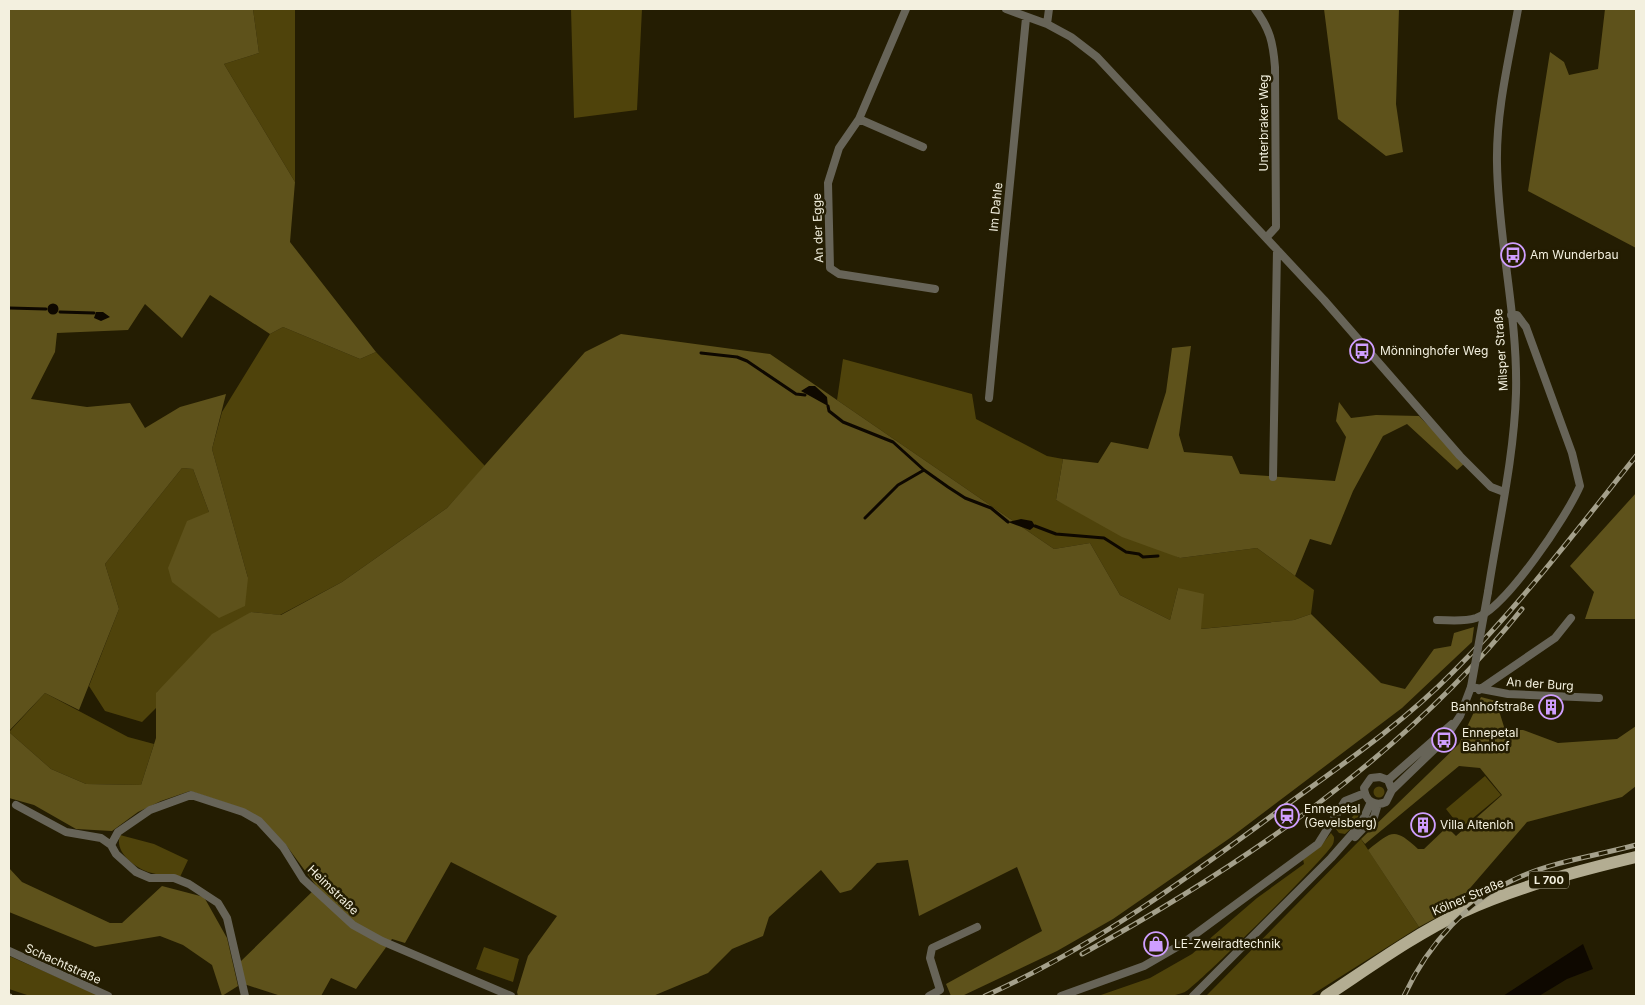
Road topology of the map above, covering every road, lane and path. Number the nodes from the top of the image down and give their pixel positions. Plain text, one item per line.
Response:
1 (906, 9) edge
2 (1006, 9) edge
3 (1049, 9) edge
4 (1255, 9) edge
5 (1518, 9) edge
6 (1026, 18) junction
7 (1047, 24) junction
8 (859, 119) junction
9 (923, 147) dead end
10 (1266, 238) junction
11 (1277, 250) junction
12 (935, 288) dead end
13 (1511, 315) junction
14 (989, 398) dead end
15 (1273, 476) dead end
16 (1504, 492) junction
17 (1571, 618) dead end
18 (1437, 620) dead end
19 (1475, 688) junction
20 (1599, 698) dead end
21 (1460, 716) junction
22 (1388, 780) junction
23 (1392, 790) junction
24 (1365, 793) junction
25 (1375, 803) junction
26 (16, 805) dead end
27 (112, 845) junction
28 (1636, 857) edge
29 (977, 927) dead end
30 (9, 951) edge
31 (108, 996) edge
32 (245, 996) edge
33 (511, 996) edge
34 (929, 996) edge
35 (1061, 996) edge
36 (1193, 996) edge
37 (1326, 996) edge

1 - 8 street, An der Egge
2 - 6 street
3 - 7 street
4 - 10 street, Unterbraker Weg
5 - 13 street, Milsper Straße
6 - 7 street
6 - 14 street, Im Dahle
7 - 10 street
8 - 9 street
8 - 12 street, An der Egge
10 - 11 street
11 - 15 street
11 - 16 street
13 - 16 street, Milsper Straße
13 - 18 street
16 - 19 street, Milsper Straße, bridge
17 - 19 street
19 - 20 street, An der Burg
19 - 21 street
21 - 22 street
21 - 23 street
22 - 23 street
22 - 24 street
23 - 25 street
24 - 25 street
24 - 35 street
25 - 36 street
26 - 27 street
27 - 32 street
27 - 33 street, Heimstraße
28 - 37 main road, Kölner Straße / L 700
29 - 34 street
30 - 31 street, Schachtstraße

